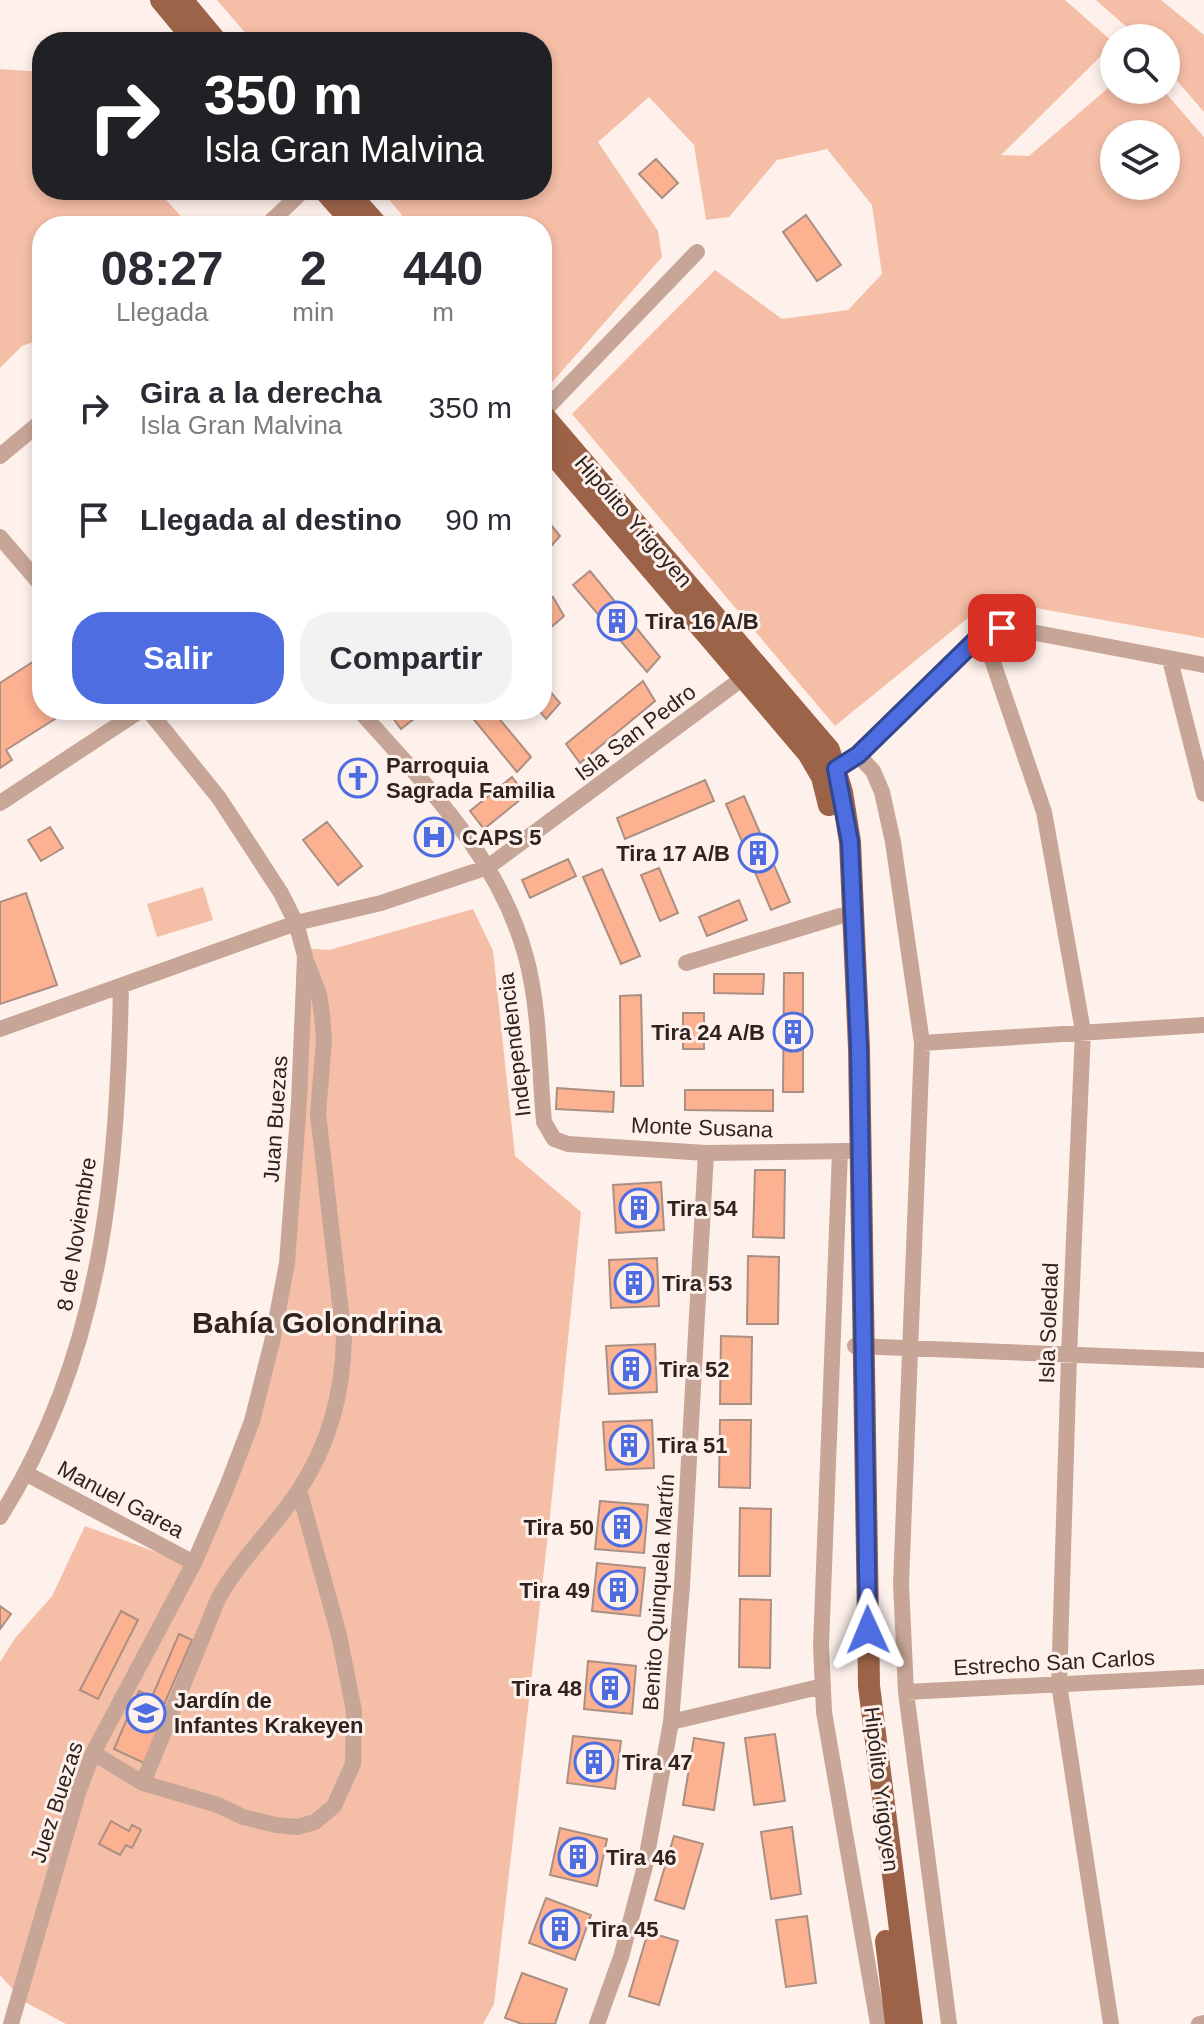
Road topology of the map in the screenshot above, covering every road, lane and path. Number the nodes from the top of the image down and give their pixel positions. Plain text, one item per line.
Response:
1 (161, 0) edge
2 (182, 0) edge
3 (188, 32) edge
4 (209, 32) edge
5 (293, 200) edge
6 (333, 200) edge
7 (355, 200) edge
8 (277, 216) edge
9 (347, 216) edge
10 (369, 216) edge
11 (697, 252) dead end
12 (552, 403) edge
13 (552, 425) edge
14 (32, 429) edge
15 (552, 453) edge
16 (0, 456) edge
17 (0, 537) edge
18 (32, 574) edge
19 (983, 633) junction
20 (1170, 660) junction
21 (1204, 665) edge
22 (743, 678) junction
23 (126, 720) edge
24 (156, 720) edge
25 (368, 720) edge
26 (858, 755) junction
27 (836, 769) junction
28 (1204, 794) edge
29 (0, 803) edge
30 (488, 867) junction
31 (840, 916) junction
32 (296, 923) junction
33 (305, 956) junction
34 (686, 963) dead end
35 (121, 987) junction
36 (1204, 1025) edge
37 (0, 1029) edge
38 (1083, 1031) junction
39 (922, 1043) junction
40 (554, 1139) joint
41 (844, 1151) junction
42 (706, 1153) junction
43 (859, 1346) junction
44 (909, 1348) junction
45 (1069, 1355) junction
46 (1204, 1360) edge
47 (27, 1474) junction
48 (299, 1490) junction
49 (0, 1517) edge
50 (194, 1563) junction
51 (1204, 1677) edge
52 (1059, 1684) junction
53 (823, 1686) junction
54 (906, 1692) junction
55 (671, 1722) junction
56 (93, 1753) junction
57 (143, 1783) junction
58 (11, 2024) edge
59 (597, 2024) edge
60 (878, 2024) edge
61 (896, 2024) edge
62 (912, 2024) edge
63 (949, 2024) edge
64 (1111, 2024) edge

1 - 3 main road
2 - 4 main road
5 - 8 street
6 - 9 main road
7 - 10 main road
11 - 12 street
13 - 27 main road, Hipólito Yrigoyen
14 - 16 street
15 - 22 main road, Hipólito Yrigoyen
17 - 18 street
19 - 20 street
19 - 26 street
19 - 38 street, Isla Soledad
20 - 21 street
20 - 28 street
22 - 30 street, Isla San Pedro
22 - 31 main road, Hipólito Yrigoyen
23 - 29 street
24 - 32 street, Juan Buezas
25 - 30 street, Independencia
26 - 27 street
26 - 39 street
27 - 43 main road, Hipólito Yrigoyen
30 - 32 street, Isla San Pedro
30 - 40 street, Independencia
31 - 34 street
31 - 41 main road, Hipólito Yrigoyen
32 - 33 street, Juan Buezas
32 - 35 street
33 - 48 street
33 - 50 street, Juan Buezas
35 - 37 street
35 - 47 street, 8 de Noviembre
36 - 38 street
38 - 39 street
38 - 45 street, Isla Soledad
39 - 44 street
40 - 42 street, Monte Susana
41 - 42 street, Monte Susana
41 - 43 main road, Hipólito Yrigoyen
41 - 53 street
42 - 55 street, Benito Quinquela Martín
43 - 44 street
43 - 61 main road, Hipólito Yrigoyen
43 - 62 main road, Hipólito Yrigoyen
44 - 45 street
44 - 54 street
45 - 46 street
45 - 52 street, Isla Soledad
47 - 49 street, 8 de Noviembre
47 - 50 street, Manuel Garea
48 - 57 street
48 - 57 street
50 - 56 street, Juez Buezas
51 - 52 street, Estrecho San Carlos
52 - 54 street, Estrecho San Carlos
52 - 64 street, Isla Soledad
53 - 55 street
53 - 60 street
54 - 63 street
55 - 59 street, Benito Quinquela Martín
56 - 57 street
56 - 58 street, Juez Buezas

